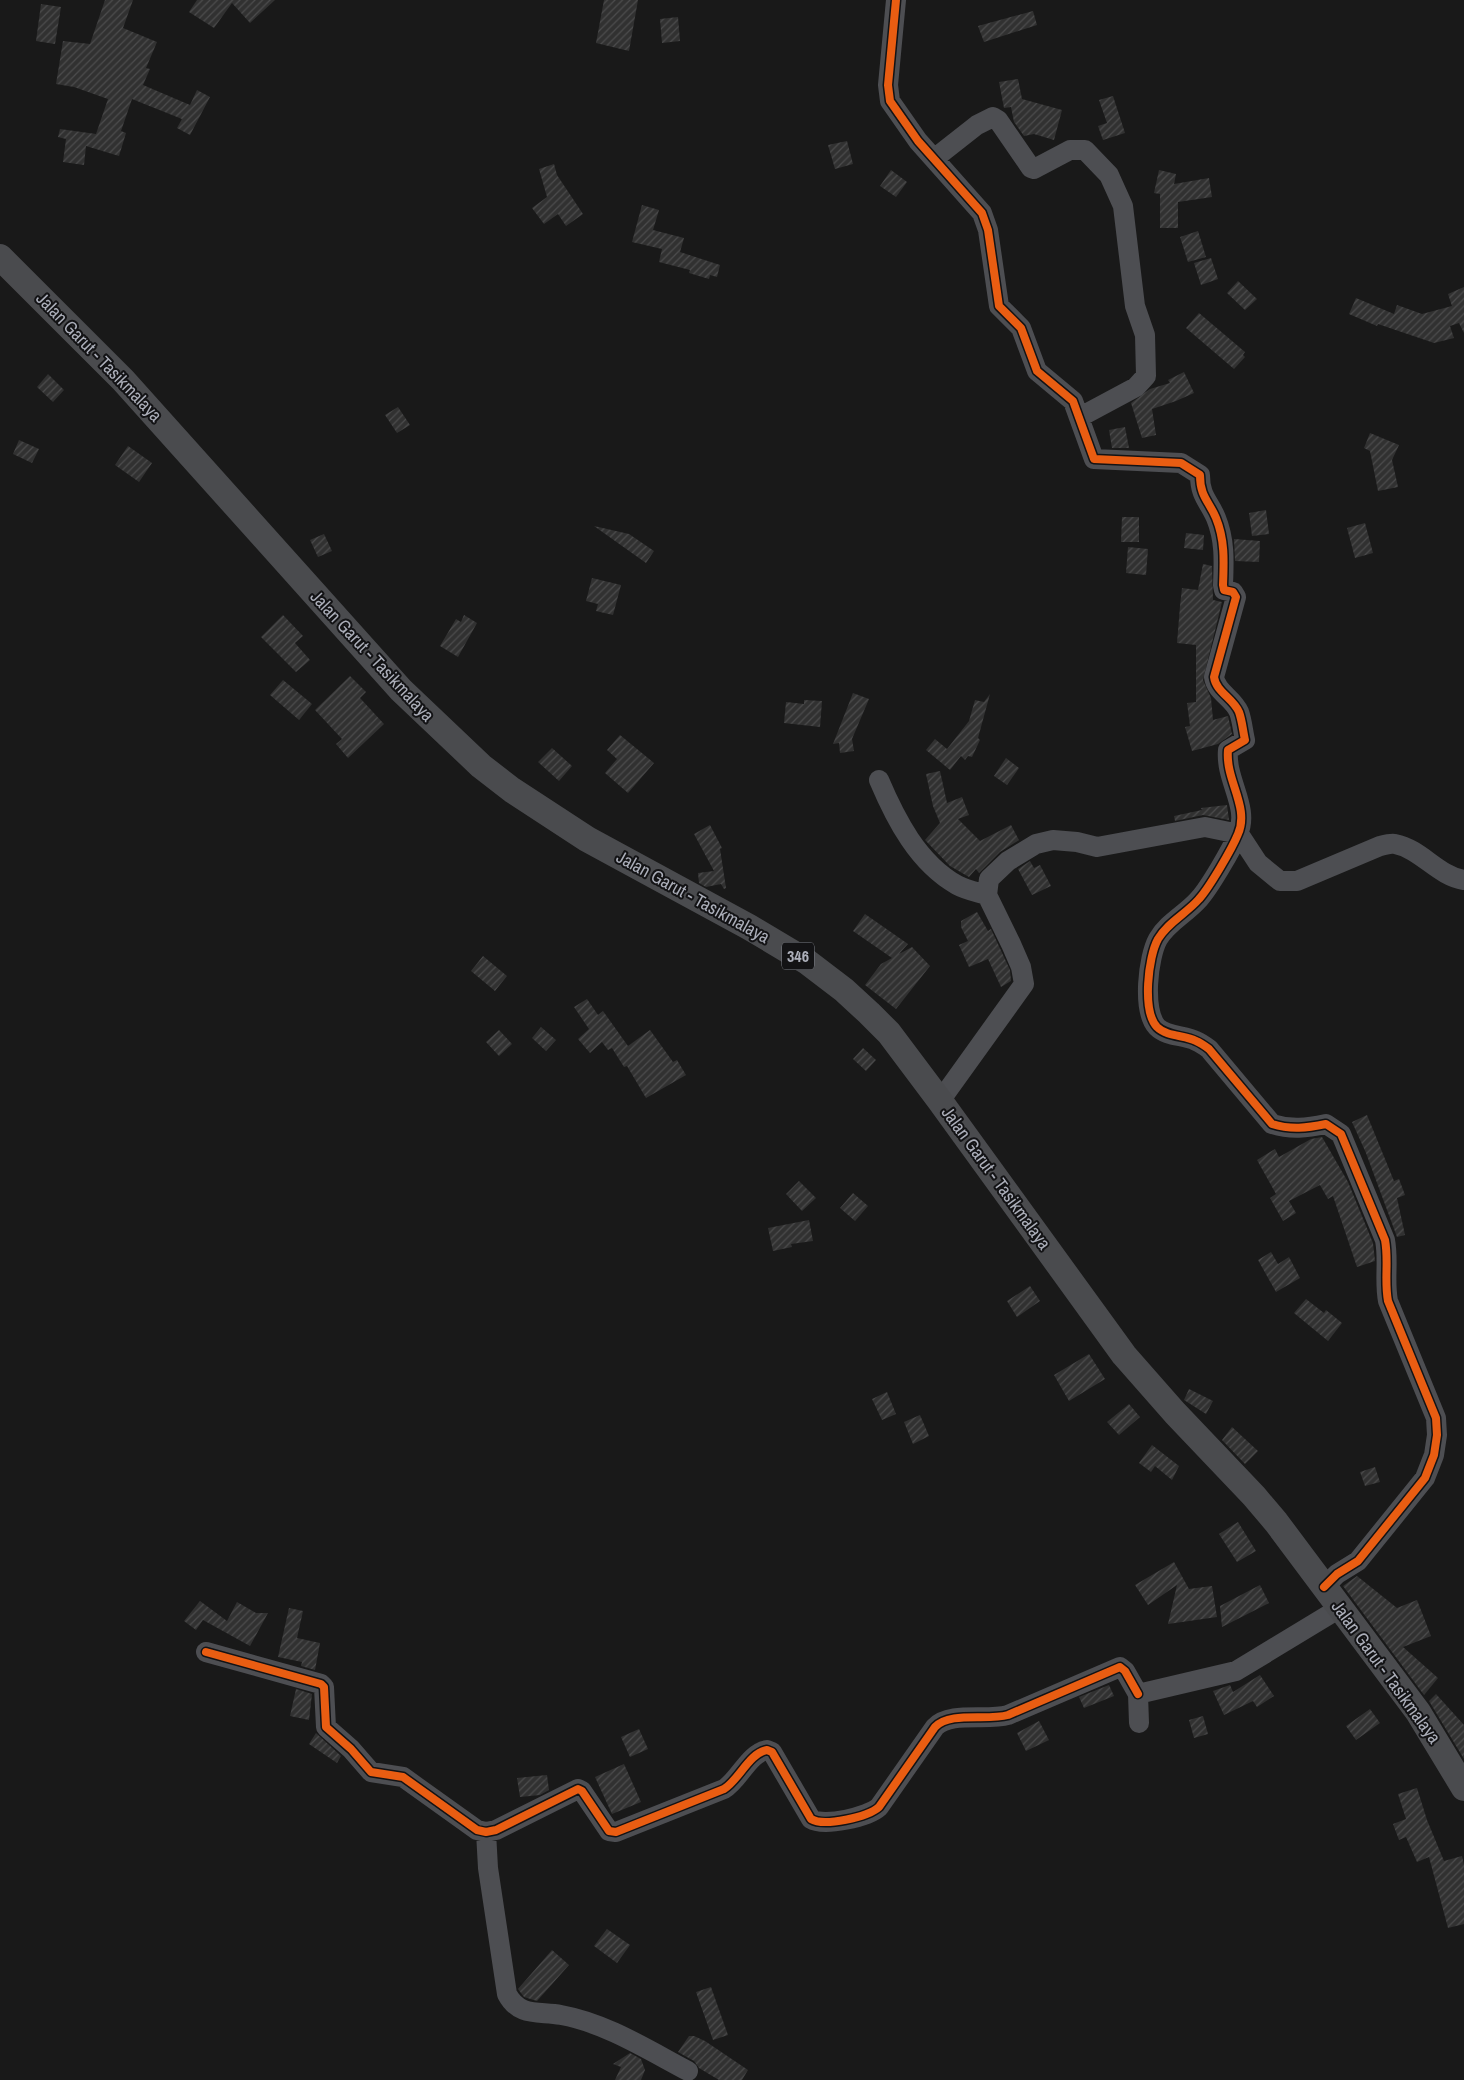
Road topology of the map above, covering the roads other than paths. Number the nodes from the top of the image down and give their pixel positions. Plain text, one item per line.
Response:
1 (896, 0) edge
2 (935, 158) junction
3 (0, 257) edge
4 (1080, 417) junction
5 (879, 780) dead end
6 (1239, 834) junction
7 (1464, 880) edge
8 (987, 895) junction
9 (940, 1101) junction
10 (1324, 1587) junction
11 (1340, 1608) junction
12 (206, 1652) dead end
13 (1138, 1694) junction
14 (1139, 1723) dead end
15 (1464, 1788) edge
16 (486, 1832) junction
17 (688, 2071) dead end

1 - 2 street
2 - 4 street
2 - 4 street
3 - 9 main road, Jalan Garut - Tasikmalaya / 346
4 - 6 street
5 - 8 street
6 - 7 street
6 - 8 street
6 - 10 street
8 - 9 street
9 - 10 main road, Jalan Garut - Tasikmalaya / 346
10 - 11 main road, Jalan Garut - Tasikmalaya / 346
11 - 13 street
11 - 15 main road, Jalan Garut - Tasikmalaya / 346
12 - 16 street
13 - 14 street
13 - 16 street
16 - 17 street

